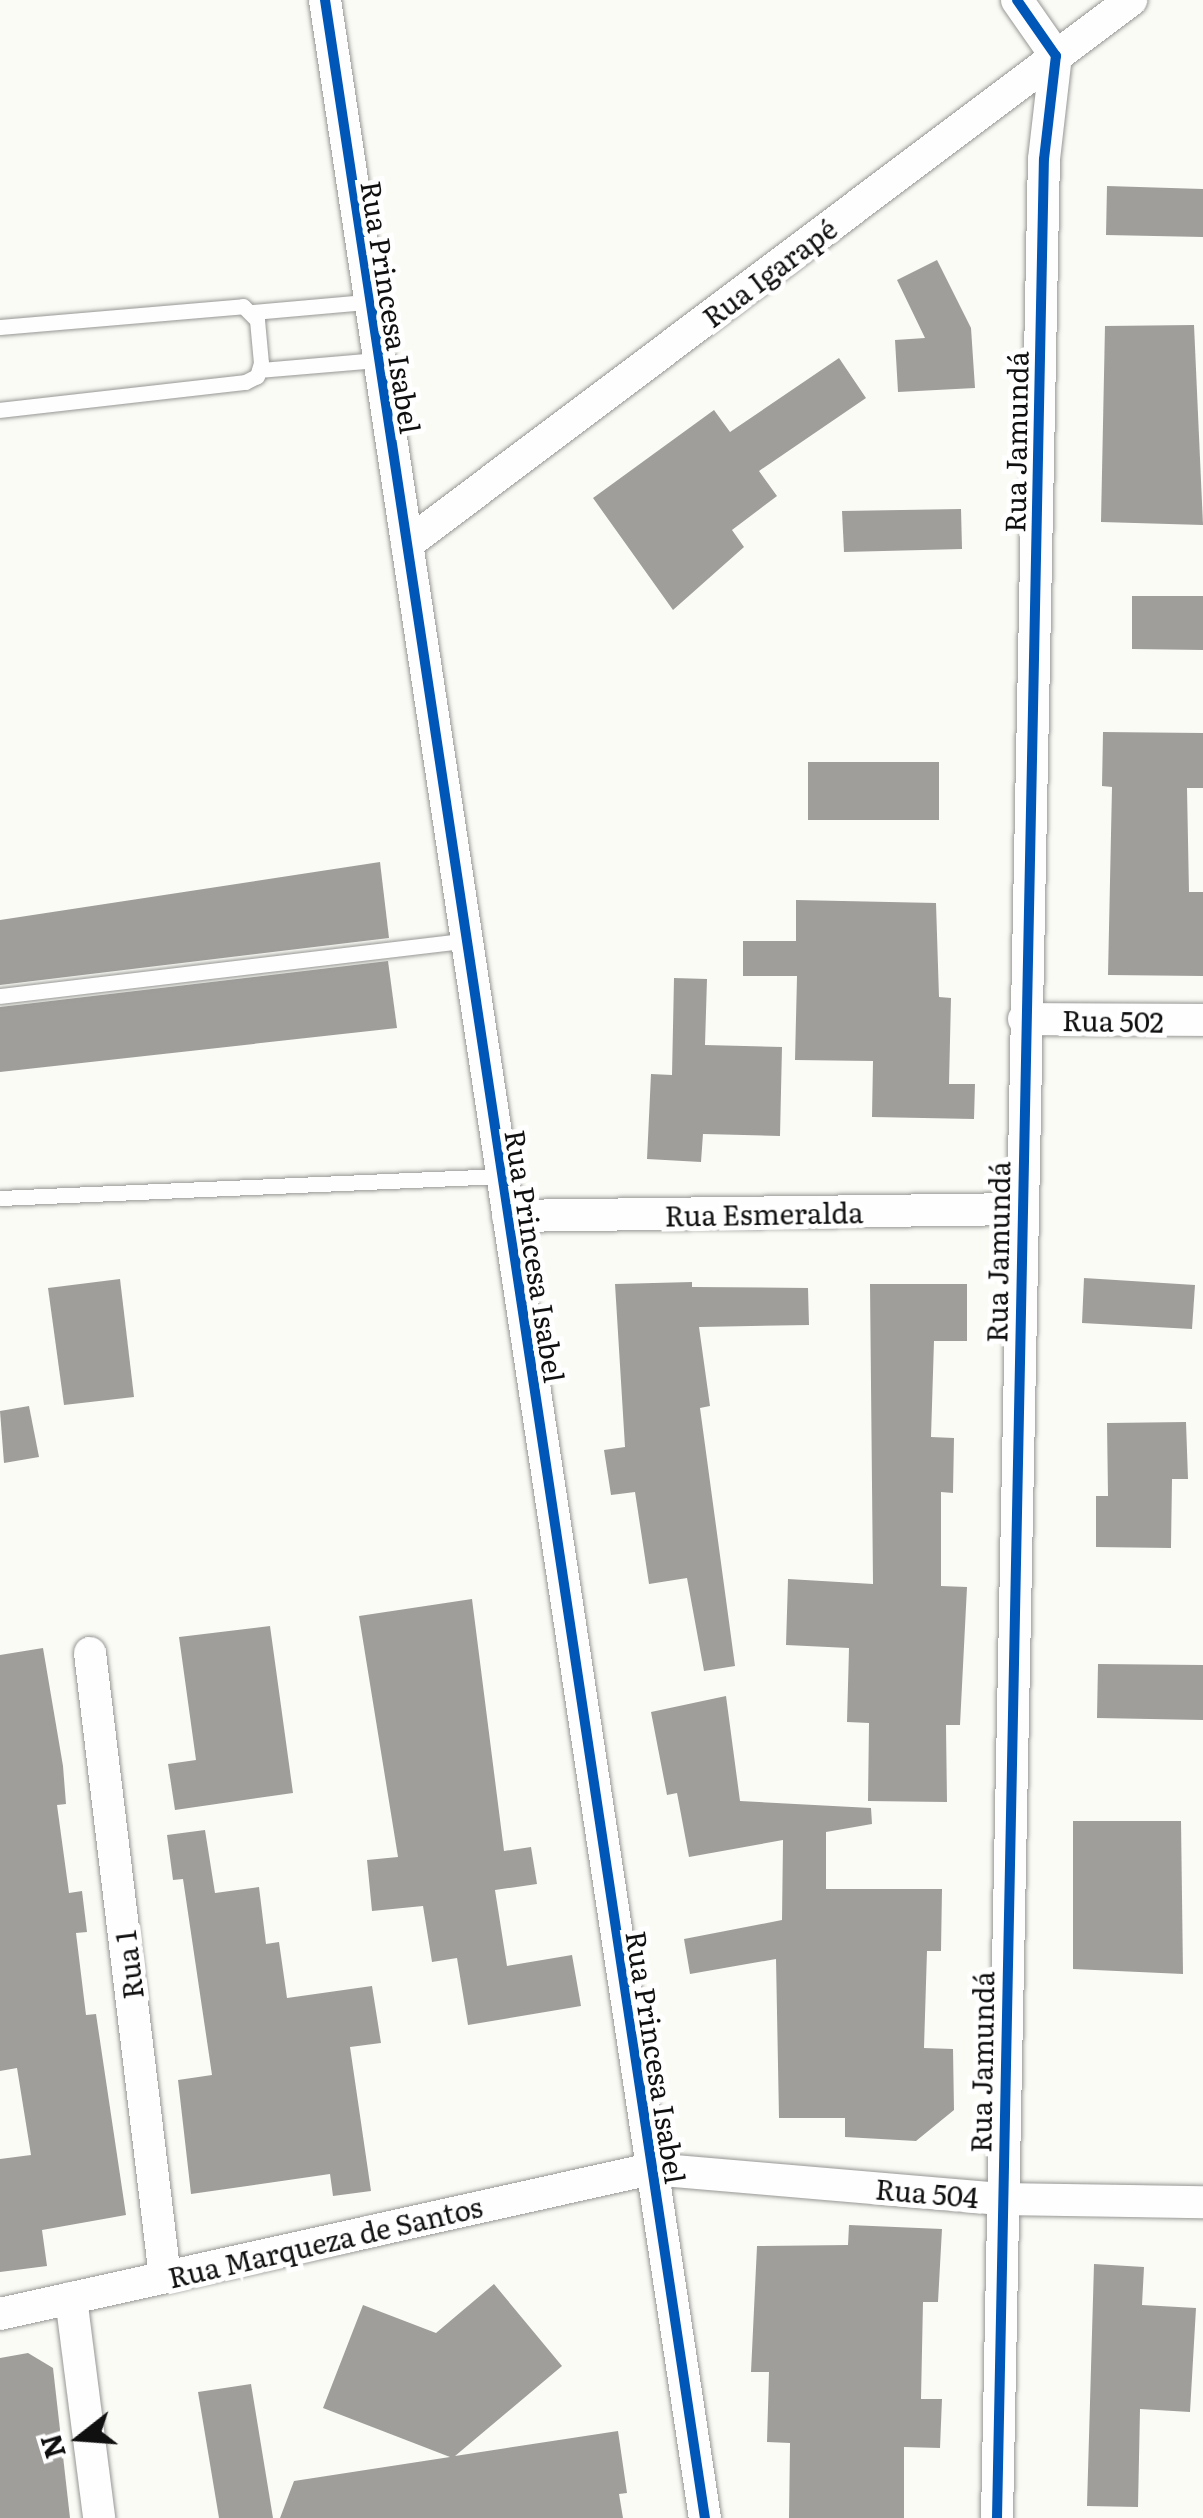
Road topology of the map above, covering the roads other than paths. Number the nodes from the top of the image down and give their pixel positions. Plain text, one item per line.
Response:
1 (324, 0) edge
2 (1017, 0) edge
3 (1131, 0) edge
4 (1056, 56) junction
5 (366, 302) junction
6 (252, 312) junction
7 (0, 326) edge
8 (376, 360) junction
9 (260, 370) junction
10 (0, 410) edge
11 (406, 544) junction
12 (463, 941) junction
13 (0, 996) edge
14 (1024, 1019) junction
15 (1203, 1020) edge
16 (501, 1176) junction
17 (0, 1198) edge
18 (1020, 1210) junction
19 (508, 1216) junction
20 (90, 1653) dead end
21 (651, 2168) junction
22 (1000, 2198) junction
23 (1203, 2202) edge
24 (165, 2277) junction
25 (72, 2298) junction
26 (0, 2314) edge
27 (99, 2518) edge
28 (705, 2518) edge
29 (997, 2518) edge

1 - 5 street, Rua Princesa Isabel
2 - 4 street
3 - 4 street, Rua Igarapé
4 - 11 street, Rua Igarapé
4 - 14 street, Rua Jamundá
5 - 6 lane
5 - 8 street, Rua Princesa Isabel
6 - 7 lane
6 - 9 lane
8 - 9 lane
8 - 11 street, Rua Princesa Isabel
9 - 10 lane
11 - 12 street, Rua Princesa Isabel
12 - 13 lane
12 - 16 street, Rua Princesa Isabel
14 - 15 street, Rua 502
14 - 18 street, Rua Jamundá
16 - 17 lane
16 - 19 street, Rua Princesa Isabel
18 - 19 street, Rua Esmeralda
18 - 22 street, Rua Jamundá
19 - 21 street, Rua Princesa Isabel
20 - 24 street, Rua 1
21 - 22 street, Rua 504
21 - 24 street, Rua Marqueza de Santos
21 - 28 street, Rua Princesa Isabel
22 - 23 street, Rua 504
22 - 29 street, Rua Jamundá
24 - 25 street, Rua Marqueza de Santos
25 - 26 street, Rua Marqueza de Santos
25 - 27 street

